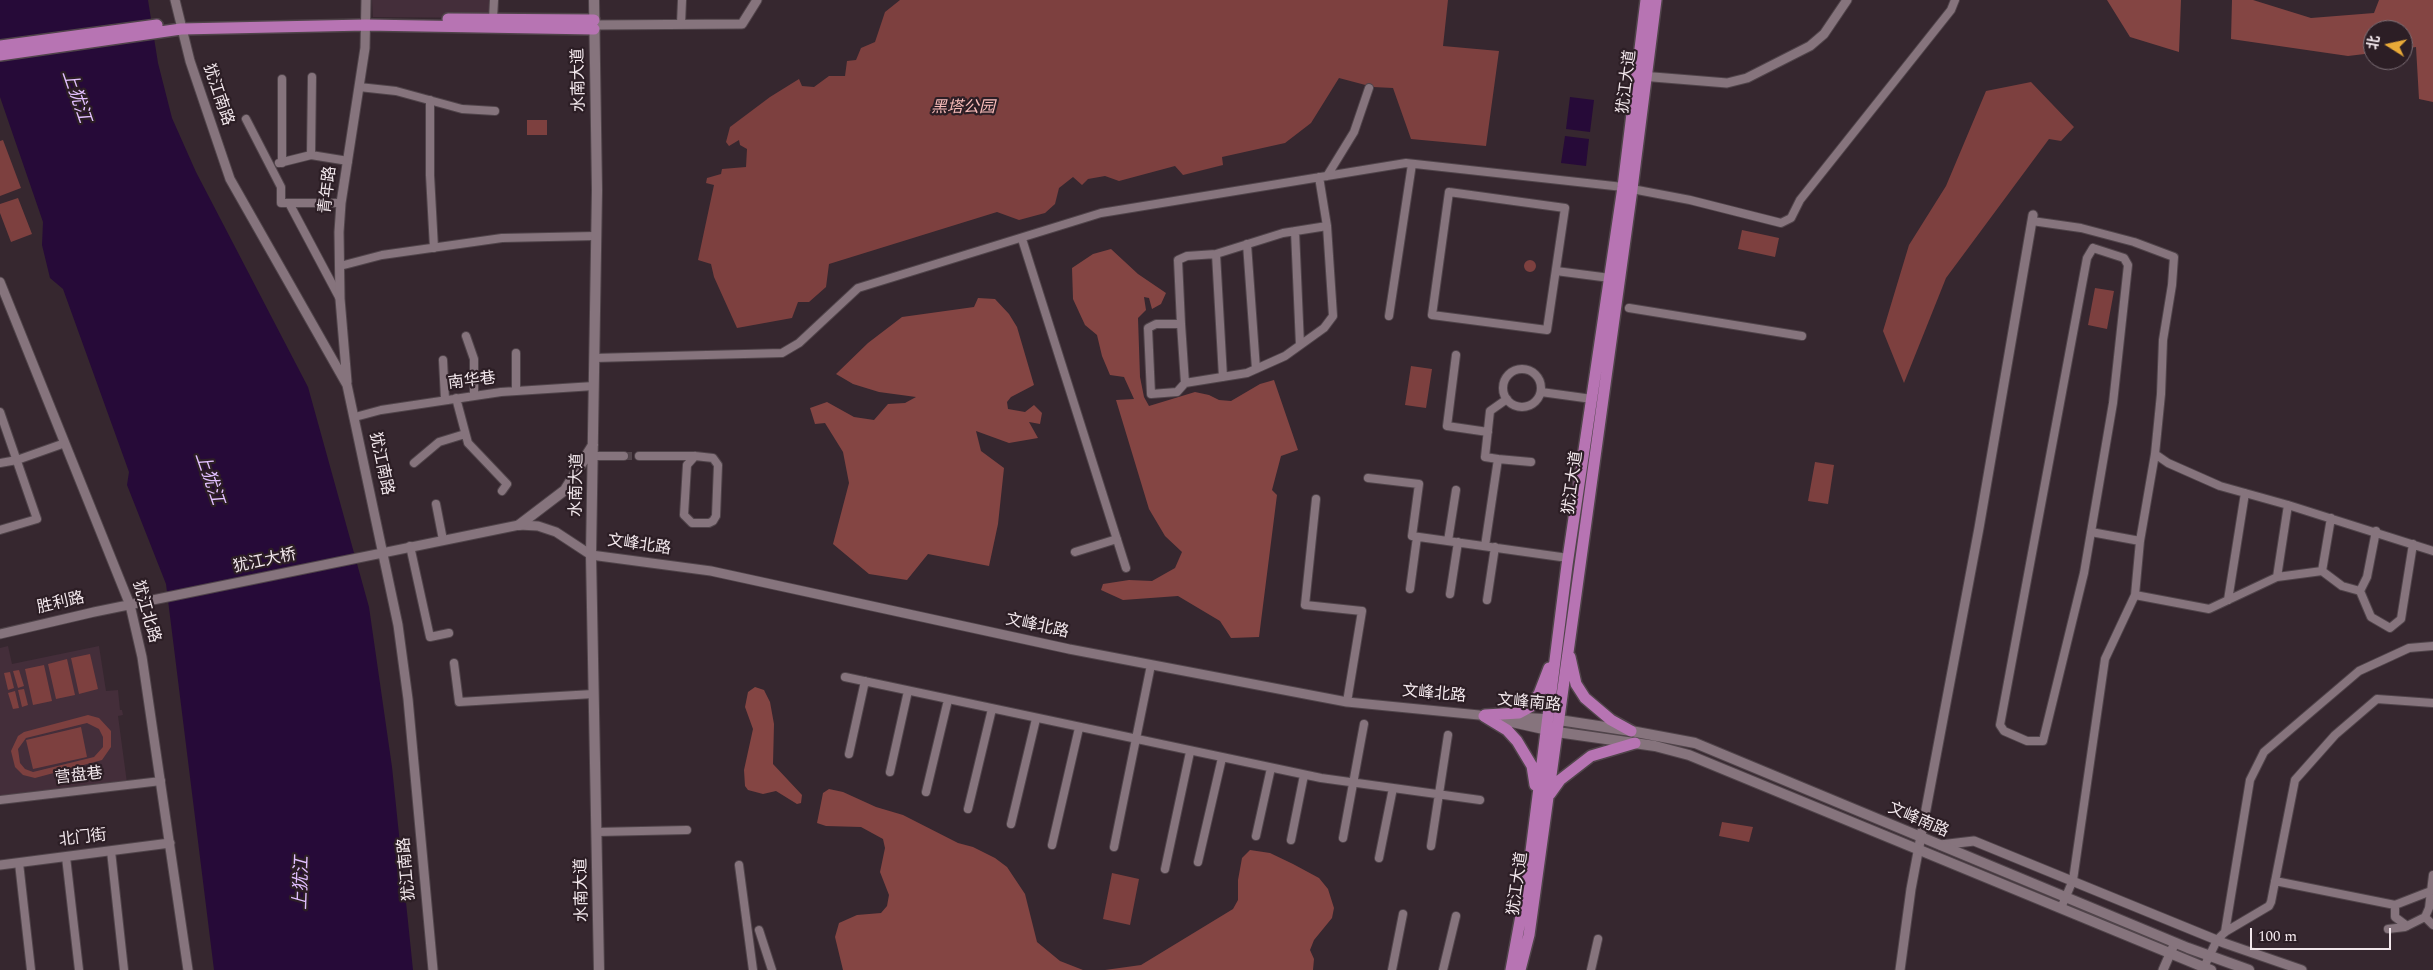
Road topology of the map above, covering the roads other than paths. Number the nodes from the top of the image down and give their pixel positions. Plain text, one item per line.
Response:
1 (175, 0) edge
2 (366, 0) edge
3 (494, 0) edge
4 (594, 0) edge
5 (682, 0) edge
6 (757, 0) edge
7 (1646, 0) edge
8 (1656, 0) edge
9 (1847, 0) edge
10 (1955, 0) edge
11 (493, 19) junction
12 (366, 22) junction
13 (681, 24) junction
14 (594, 25) junction
15 (178, 26) junction
16 (0, 46) edge
17 (0, 55) edge
18 (1640, 76) junction
19 (312, 77) dead end
20 (282, 79) dead end
21 (359, 88) junction
22 (1369, 88) dead end
23 (430, 100) junction
24 (495, 110) dead end
25 (246, 119) dead end
26 (311, 155) junction
27 (348, 161) junction
28 (282, 163) junction
29 (1412, 164) junction
30 (270, 166) junction
31 (1323, 176) junction
32 (1628, 188) junction
33 (289, 203) junction
34 (341, 203) junction
35 (2033, 218) joint
36 (1327, 226) junction
37 (1294, 231) junction
38 (596, 236) junction
39 (1022, 239) junction
40 (1247, 244) junction
41 (434, 248) junction
42 (1216, 254) junction
43 (340, 266) junction
44 (1556, 271) junction
45 (1610, 278) junction
46 (0, 282) edge
47 (340, 299) junction
48 (1629, 308) dead end
49 (1389, 316) dead end
50 (1181, 324) junction
51 (466, 336) dead end
52 (1802, 336) dead end
53 (1300, 345) junction
54 (516, 353) dead end
55 (1456, 355) dead end
56 (594, 358) junction
57 (443, 360) dead end
58 (1256, 369) junction
59 (1222, 377) junction
60 (1185, 383) junction
61 (348, 385) junction
62 (594, 386) junction
63 (516, 391) junction
64 (1541, 392) junction
65 (474, 396) junction
66 (456, 398) junction
67 (445, 399) junction
68 (1592, 399) junction
69 (1507, 400) junction
70 (0, 412) edge
71 (355, 417) junction
72 (1488, 432) junction
73 (465, 434) junction
74 (65, 443) junction
75 (594, 444) junction
76 (2155, 454) junction
77 (594, 456) junction
78 (624, 456) tunnel mouth
79 (639, 456) tunnel mouth
80 (695, 456) junction
81 (1498, 459) junction
82 (17, 460) junction
83 (1530, 462) dead end
84 (0, 463) edge
85 (414, 463) dead end
86 (1368, 478) dead end
87 (1456, 490) dead end
88 (502, 491) dead end
89 (2245, 493) junction
90 (1316, 499) dead end
91 (436, 504) dead end
92 (2288, 505) junction
93 (2331, 518) junction
94 (519, 525) junction
95 (0, 530) edge
96 (2091, 532) junction
97 (2376, 532) junction
98 (1417, 537) junction
99 (1117, 539) junction
100 (442, 540) junction
101 (1448, 540) junction
102 (2140, 541) junction
103 (1458, 542) junction
104 (2413, 544) junction
105 (410, 546) junction
106 (1485, 546) junction
107 (1495, 547) junction
108 (2433, 551) edge
109 (383, 552) junction
110 (1076, 552) dead end
111 (591, 555) junction
112 (1568, 558) junction
113 (1126, 568) dead end
114 (2322, 571) junction
115 (2277, 576) junction
116 (1410, 589) dead end
117 (2360, 592) junction
118 (1450, 594) dead end
119 (2135, 595) junction
120 (1487, 600) dead end
121 (2228, 600) junction
122 (130, 606) junction
123 (0, 634) edge
124 (449, 634) dead end
125 (1563, 645) junction
126 (2433, 646) edge
127 (454, 663) dead end
128 (1151, 664) junction
129 (845, 677) dead end
130 (865, 681) junction
131 (908, 691) junction
132 (593, 694) junction
133 (948, 700) junction
134 (1347, 702) junction
135 (2433, 703) edge
136 (992, 709) junction
137 (1482, 715) junction
138 (1036, 719) junction
139 (1364, 724) dead end
140 (1552, 725) junction
141 (1079, 728) junction
142 (1631, 731) junction
143 (1448, 735) dead end
144 (1137, 741) junction
145 (1636, 743) junction
146 (1190, 752) junction
147 (849, 754) dead end
148 (1222, 758) junction
149 (1271, 768) junction
150 (890, 772) dead end
151 (1304, 775) junction
152 (160, 780) junction
153 (1354, 783) junction
154 (1393, 788) junction
155 (926, 792) dead end
156 (1440, 795) junction
157 (1542, 797) junction
158 (0, 800) edge
159 (1480, 800) dead end
160 (968, 809) dead end
161 (1011, 824) dead end
162 (687, 830) dead end
163 (597, 832) junction
164 (1256, 836) dead end
165 (1343, 838) dead end
166 (1922, 839) junction
167 (1291, 840) dead end
168 (170, 843) junction
169 (1052, 845) dead end
170 (1937, 845) junction
171 (1114, 846) dead end
172 (1432, 846) dead end
173 (111, 851) junction
174 (1919, 851) junction
175 (66, 857) junction
176 (1379, 858) dead end
177 (1198, 862) dead end
178 (19, 863) junction
179 (0, 865) edge
180 (739, 865) dead end
181 (1165, 869) dead end
182 (2433, 875) edge
183 (2073, 880) junction
184 (2275, 881) junction
185 (2431, 891) junction
186 (2066, 897) junction
187 (2396, 905) junction
188 (2061, 908) junction
189 (1403, 914) dead end
190 (1456, 916) dead end
191 (2424, 917) junction
192 (2433, 925) edge
193 (2407, 926) junction
194 (2388, 929) dead end
195 (759, 930) dead end
196 (2225, 932) junction
197 (1598, 939) dead end
198 (2217, 940) junction
199 (2175, 943) junction
200 (2170, 954) junction
201 (2209, 956) junction
202 (2208, 969) edge
203 (31, 970) edge
204 (79, 970) edge
205 (124, 970) edge
206 (188, 970) edge
207 (433, 970) edge
208 (599, 970) edge
209 (753, 970) edge
210 (772, 970) edge
211 (1392, 970) edge
212 (1443, 970) edge
213 (1511, 970) edge
214 (1520, 970) edge
215 (1591, 970) edge
216 (1900, 970) edge
217 (2163, 970) edge
218 (2249, 970) edge
219 (2302, 970) edge

1 - 15 street, 犹江南路
2 - 12 street, 青年路
3 - 11 street
4 - 14 main road, 水南大道
5 - 13 street
6 - 13 street
7 - 18 main road, 犹江大道
8 - 18 main road, 犹江大道
9 - 18 street
10 - 32 street
11 - 12 main road
11 - 14 main road
12 - 14 main road
12 - 15 main road
12 - 21 street, 青年路
13 - 14 street
14 - 38 main road, 水南大道
15 - 16 main road
15 - 17 main road
15 - 61 street, 犹江南路
18 - 32 main road, 犹江大道
19 - 26 street
20 - 28 street
21 - 23 street
21 - 27 street, 青年路
22 - 31 street
23 - 24 street
23 - 41 street
25 - 30 street
26 - 27 street
26 - 28 street
27 - 34 street, 青年路
28 - 30 street
29 - 31 street
29 - 32 street
29 - 49 street
30 - 33 street
31 - 36 street
31 - 39 street
32 - 45 main road, 犹江大道
32 - 125 main road, 犹江大道
33 - 34 street
33 - 47 street
34 - 43 street, 青年路
35 - 76 street
35 - 166 street
36 - 37 street
36 - 53 street
37 - 40 street
37 - 53 street
38 - 41 street
38 - 56 main road, 水南大道
39 - 56 street
39 - 99 street
40 - 42 street
40 - 58 street
41 - 43 street
42 - 50 street
42 - 59 street
43 - 47 street, 青年路
44 - 44 street
44 - 45 street
45 - 68 main road, 犹江大道
46 - 74 street, 犹江北路
47 - 61 street, 青年路
48 - 52 street
50 - 60 street
50 - 60 street
51 - 65 street
53 - 58 street
54 - 63 street
55 - 72 street
56 - 62 main road, 水南大道
57 - 67 street
58 - 59 street
59 - 60 street
61 - 71 street, 犹江南路
62 - 63 street, 南华巷
62 - 75 main road, 水南大道
63 - 65 street, 南华巷
64 - 68 street
64 - 69 street
64 - 69 street
65 - 66 street, 南华巷
66 - 67 street, 南华巷
66 - 73 street
67 - 71 street, 南华巷
68 - 112 main road, 犹江大道
69 - 72 street
70 - 82 street
71 - 109 street, 犹江南路
72 - 81 street
73 - 85 street
73 - 88 street
74 - 82 street
74 - 122 street, 犹江北路
75 - 77 main road, 水南大道
75 - 94 main road
76 - 89 street
76 - 102 street
77 - 78 street
77 - 111 main road, 水南大道
79 - 80 street
80 - 80 street
81 - 83 street
81 - 106 street
82 - 84 street
82 - 95 street
86 - 98 street
87 - 101 street
89 - 92 street
89 - 121 street
90 - 134 street
91 - 100 street
92 - 93 street
92 - 115 street
93 - 97 street
93 - 114 street
94 - 100 street, 犹江大桥
94 - 111 street, 犹江大桥
96 - 96 street
96 - 102 street
97 - 104 street
97 - 117 street
98 - 101 street
98 - 116 street
99 - 110 street
99 - 113 street
100 - 105 street, 犹江大桥
101 - 103 street
102 - 119 street
103 - 106 street
103 - 118 street
104 - 108 street
104 - 117 street
105 - 109 street, 犹江大桥
105 - 124 street
106 - 107 street
107 - 112 street
107 - 120 street
109 - 122 street, 犹江大桥
109 - 207 street, 犹江南路
111 - 128 street, 文峰北路
111 - 132 main road, 水南大道
112 - 125 main road, 犹江大道
114 - 115 street
114 - 117 street
115 - 121 street
119 - 121 street
119 - 183 street
122 - 123 street, 胜利路
122 - 152 street, 犹江北路
125 - 137 main road
125 - 140 main road, 犹江大道
125 - 142 main road
126 - 196 street
127 - 132 street
128 - 134 street, 文峰北路
128 - 144 street
129 - 130 street
130 - 131 street
130 - 147 street
131 - 133 street
131 - 150 street
132 - 163 main road, 水南大道
133 - 136 street
133 - 155 street
134 - 137 street, 文峰北路
135 - 184 street
136 - 138 street
136 - 160 street
137 - 140 main road, 文峰南路
137 - 157 main road
138 - 141 street
138 - 161 street
139 - 153 street
140 - 142 main road, 文峰南路
140 - 145 main road, 文峰南路
140 - 157 main road, 犹江大道
141 - 144 street
141 - 169 street
142 - 166 main road, 文峰南路
143 - 156 street
144 - 146 street
144 - 171 street
145 - 157 main road
145 - 174 main road, 文峰南路
146 - 148 street
146 - 181 street
148 - 149 street
148 - 177 street
149 - 151 street
149 - 164 street
151 - 153 street
151 - 167 street
152 - 158 street, 营盘巷
152 - 168 street, 犹江北路
153 - 154 street
153 - 165 street
154 - 156 street
154 - 176 street
156 - 159 street
156 - 172 street
157 - 213 main road, 犹江大道
157 - 214 main road, 犹江大道
162 - 163 street
163 - 208 main road, 水南大道
166 - 170 main road, 文峰南路
166 - 174 street
168 - 173 street, 北门街
168 - 206 street, 犹江北路
170 - 183 street
170 - 186 main road, 文峰南路
173 - 175 street, 北门街
173 - 205 street
174 - 188 main road, 文峰南路
174 - 216 street
175 - 178 street, 北门街
175 - 204 street
178 - 179 street, 北门街
178 - 203 street
180 - 209 street
182 - 185 street
183 - 186 street
183 - 198 street
184 - 187 street
184 - 196 street
185 - 187 street
185 - 191 street
186 - 188 street
186 - 199 main road, 文峰南路
187 - 193 street
188 - 200 main road, 文峰南路
189 - 211 street
190 - 212 street
191 - 192 street
191 - 193 street
193 - 194 street
195 - 210 street
196 - 198 street
197 - 215 street
198 - 201 street
198 - 219 street
199 - 200 street
199 - 201 main road, 文峰南路
200 - 202 main road, 文峰南路
200 - 217 street
201 - 202 street
201 - 218 main road, 文峰南路

